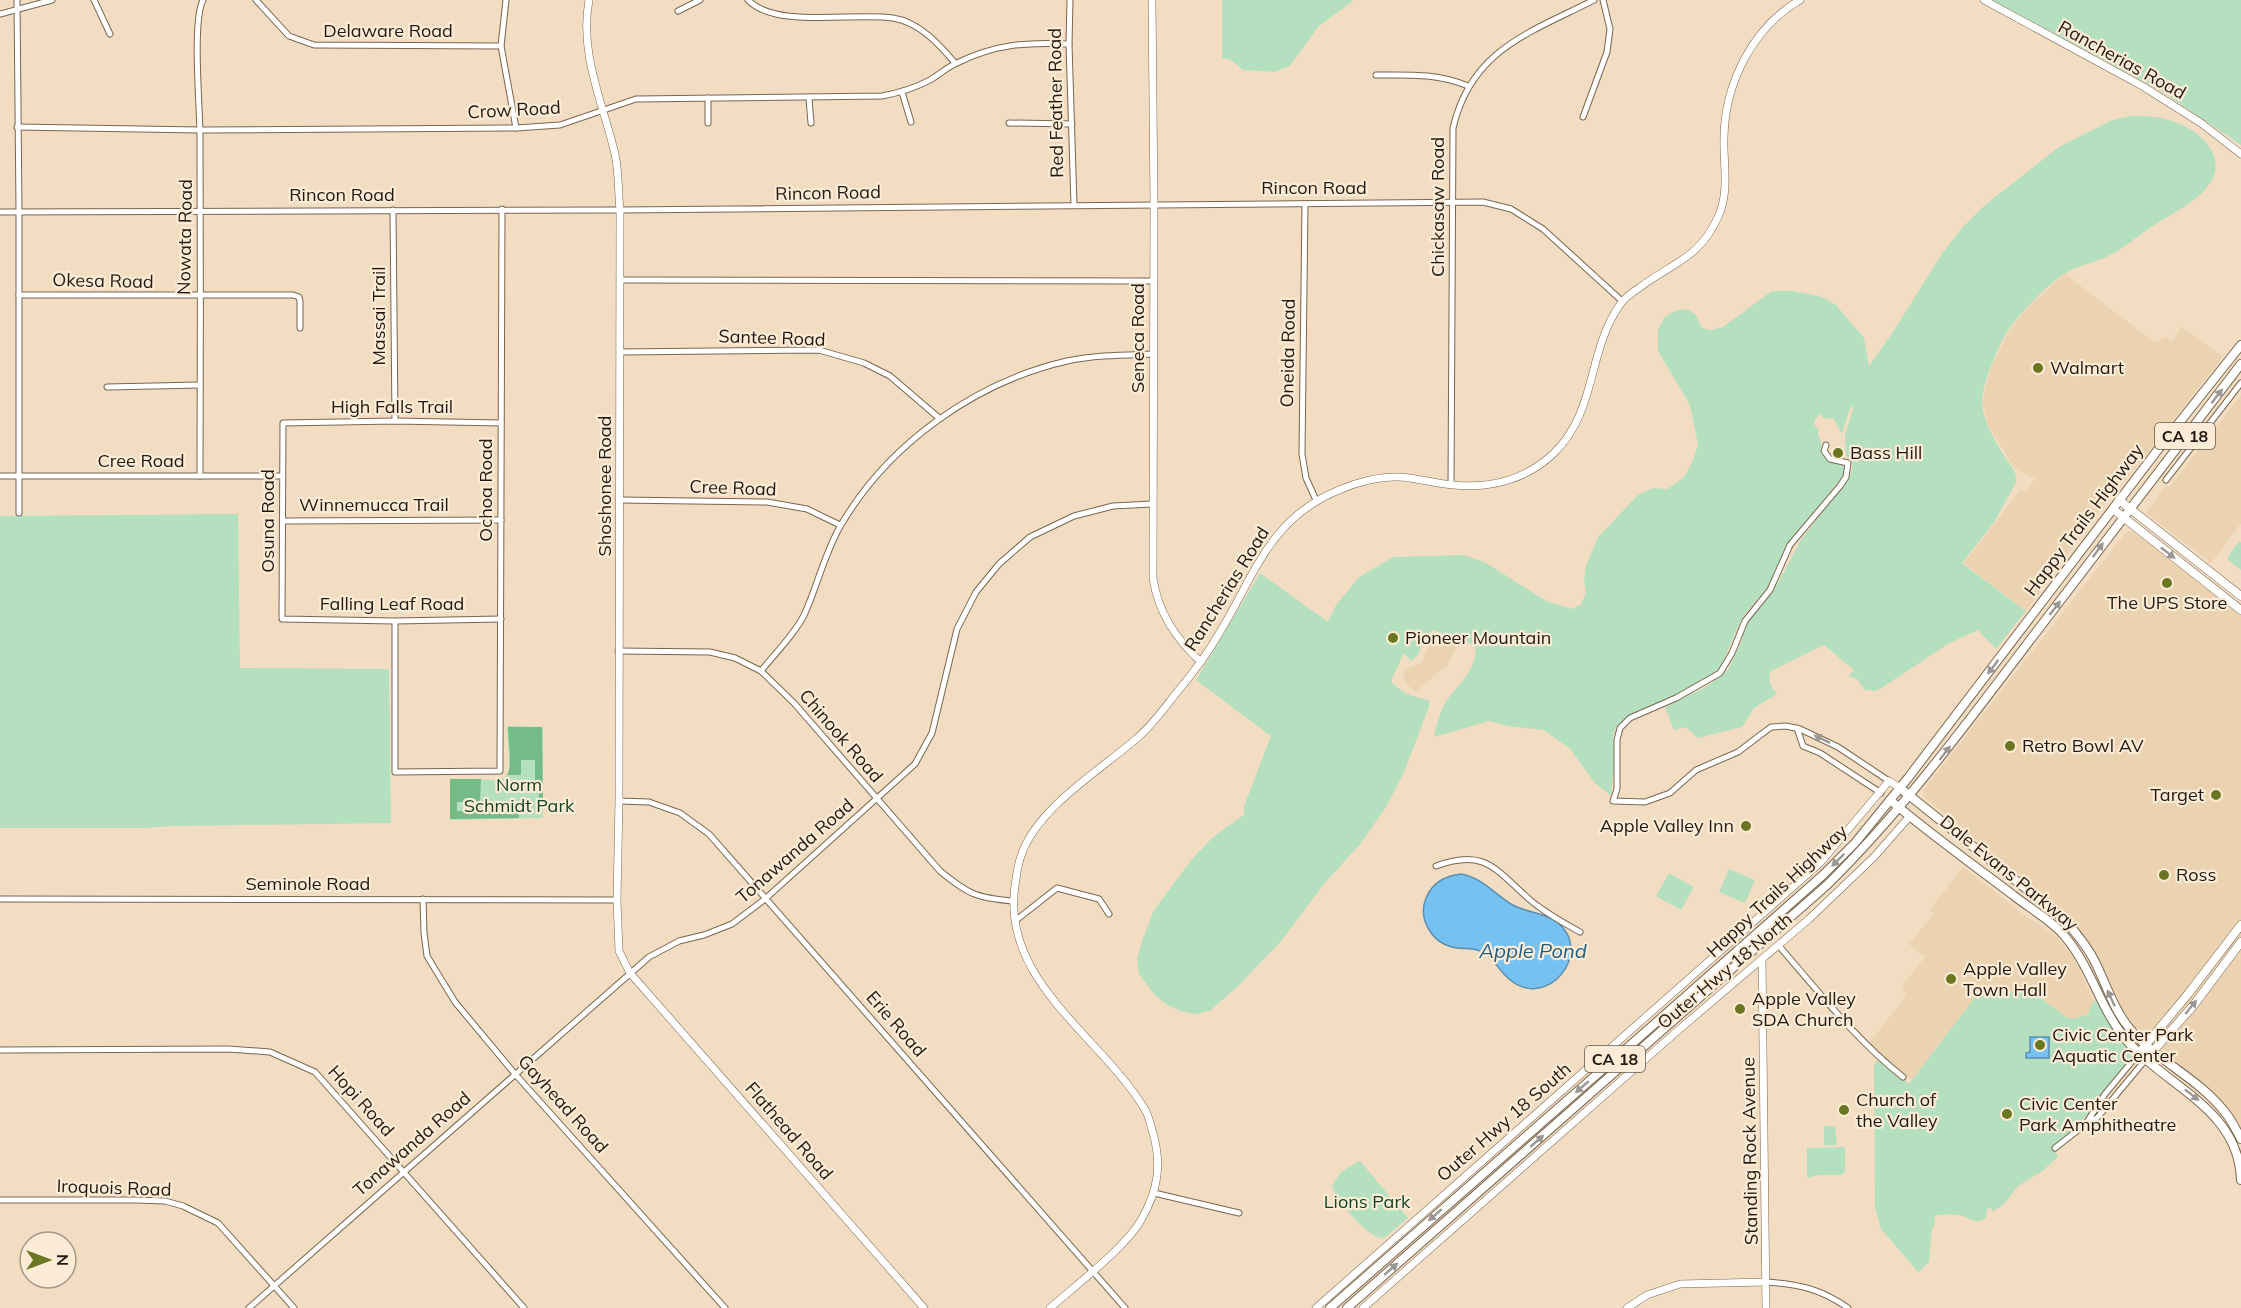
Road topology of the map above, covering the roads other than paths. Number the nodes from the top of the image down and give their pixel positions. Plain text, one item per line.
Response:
1 (17, 0) edge
2 (52, 0) edge
3 (94, 0) edge
4 (203, 0) edge
5 (256, 0) edge
6 (506, 0) edge
7 (590, 0) edge
8 (700, 0) edge
9 (748, 0) edge
10 (1070, 0) edge
11 (1152, 0) edge
12 (1594, 0) edge
13 (1603, 0) edge
14 (1984, 0) edge
15 (1795, 1) edge
16 (17, 11) junction
17 (678, 11) dead end
18 (0, 14) edge
19 (110, 34) dead end
20 (1069, 44) junction
21 (501, 46) junction
22 (955, 63) junction
23 (1376, 75) dead end
24 (1468, 86) junction
25 (902, 92) junction
26 (708, 98) junction
27 (809, 99) junction
28 (603, 111) junction
29 (1583, 117) dead end
30 (911, 122) dead end
31 (708, 123) dead end
32 (811, 123) dead end
33 (1009, 123) dead end
34 (1072, 124) junction
35 (17, 127) junction
36 (516, 128) junction
37 (200, 129) junction
38 (2241, 154) edge
39 (1454, 202) junction
40 (1305, 204) junction
41 (1074, 205) junction
42 (1154, 205) junction
43 (502, 209) junction
44 (201, 210) junction
45 (393, 210) junction
46 (620, 210) junction
47 (0, 212) edge
48 (19, 212) junction
49 (620, 280) junction
50 (1154, 282) junction
51 (20, 295) junction
52 (199, 297) junction
53 (1622, 301) junction
54 (300, 328) dead end
55 (2241, 345) edge
56 (620, 352) junction
57 (1153, 354) junction
58 (2241, 364) edge
59 (2241, 384) edge
60 (200, 385) junction
61 (107, 387) dead end
62 (939, 418) junction
63 (395, 421) junction
64 (283, 423) joint
65 (501, 423) junction
66 (1826, 444) dead end
67 (0, 476) edge
68 (19, 476) junction
69 (200, 476) junction
70 (282, 476) junction
71 (2166, 480) dead end
72 (1451, 485) junction
73 (620, 500) junction
74 (1316, 500) junction
75 (2120, 500) junction
76 (1152, 504) junction
77 (2113, 508) junction
78 (2129, 508) junction
79 (20, 513) dead end
80 (2122, 517) junction
81 (501, 520) junction
82 (283, 521) junction
83 (840, 525) junction
84 (2241, 596) edge
85 (2241, 610) edge
86 (282, 619) joint
87 (501, 619) junction
88 (395, 621) junction
89 (618, 651) junction
90 (1200, 662) junction
91 (761, 671) junction
92 (1797, 728) junction
93 (1854, 756) junction
94 (1846, 769) junction
95 (1889, 781) junction
96 (1900, 788) junction
97 (1881, 793) junction
98 (1910, 796) junction
99 (877, 800) junction
100 (1890, 800) junction
101 (620, 801) junction
102 (1900, 808) junction
103 (1910, 816) junction
104 (1436, 866) dead end
105 (0, 899) edge
106 (423, 899) junction
107 (765, 899) junction
108 (617, 900) junction
109 (1013, 901) junction
110 (1109, 914) dead end
111 (1013, 922) junction
112 (2241, 925) edge
113 (1580, 932) dead end
114 (2241, 942) edge
115 (1779, 946) junction
116 (1762, 959) junction
117 (630, 973) junction
118 (2145, 1045) junction
119 (0, 1050) edge
120 (2153, 1051) junction
121 (2139, 1053) junction
122 (2146, 1059) junction
123 (515, 1074) junction
124 (1904, 1077) dead end
125 (2087, 1123) junction
126 (2241, 1139) edge
127 (2055, 1148) dead end
128 (403, 1171) junction
129 (2241, 1180) edge
130 (1154, 1193) junction
131 (0, 1200) edge
132 (1239, 1213) dead end
133 (1093, 1270) junction
134 (1766, 1282) junction
135 (274, 1286) junction
136 (249, 1308) edge
137 (294, 1308) edge
138 (524, 1308) edge
139 (725, 1308) edge
140 (924, 1308) edge
141 (1050, 1308) edge
142 (1125, 1308) edge
143 (1316, 1308) edge
144 (1330, 1308) edge
145 (1347, 1308) edge
146 (1363, 1308) edge
147 (1627, 1308) edge
148 (1766, 1308) edge
149 (1848, 1308) edge

1 - 16 street
2 - 16 street
3 - 19 street
4 - 37 street, Nowata Road
5 - 21 street, Delaware Road
6 - 21 street
7 - 28 street, Shoshonee Road
8 - 17 street
9 - 22 street
10 - 20 street, Red Feather Road
11 - 42 street, Seneca Road
12 - 24 street, Chickasaw Road
13 - 29 street
14 - 38 street, Rancherias Road
15 - 53 street, Rancherias Road
16 - 18 street
16 - 35 street
20 - 22 street, Crow Road
20 - 34 street, Red Feather Road
21 - 36 street
22 - 25 street, Crow Road
23 - 24 street
24 - 39 street, Chickasaw Road
25 - 27 street, Crow Road
25 - 30 street
26 - 27 street, Crow Road
26 - 28 street, Crow Road
26 - 31 street
27 - 32 street
28 - 36 street, Crow Road
28 - 46 street, Shoshonee Road
33 - 34 street
34 - 41 street, Red Feather Road
35 - 37 street, Crow Road
35 - 48 street
36 - 37 street, Crow Road
37 - 44 street, Nowata Road
39 - 40 street, Rincon Road
39 - 53 street, Rincon Road
39 - 72 street, Chickasaw Road
40 - 42 street, Rincon Road
40 - 74 street, Oneida Road
41 - 42 street, Rincon Road
41 - 46 street, Rincon Road
42 - 50 street, Seneca Road
43 - 45 street, Rincon Road
43 - 46 street, Rincon Road
43 - 65 street, Ochoa Road
44 - 45 street, Rincon Road
44 - 48 street, Rincon Road
44 - 52 street, Nowata Road
45 - 63 street, Massai Trail
46 - 49 street, Shoshonee Road
47 - 48 street, Rincon Road
48 - 51 street
49 - 50 street
49 - 56 street, Shoshonee Road
50 - 57 street, Seneca Road
51 - 52 street, Okesa Road
51 - 68 street
52 - 54 street, Okesa Road
52 - 60 street, Nowata Road
53 - 72 street, Rancherias Road
55 - 75 main road, Happy Trails Highway / CA 18
56 - 62 street, Santee Road
56 - 73 street, Shoshonee Road
57 - 62 street
57 - 76 street, Seneca Road
78 -> 58 main road, Happy Trails Highway / CA 18
59 - 71 street
60 - 61 street
60 - 69 street, Nowata Road
62 - 83 street
63 - 64 street, High Falls Trail
63 - 65 street, High Falls Trail
64 - 70 street, Osuna Road
65 - 81 street, Ochoa Road
66 - 92 street
67 - 68 street, Cree Road
68 - 69 street, Cree Road
68 - 79 street
69 - 70 street, Cree Road
70 - 82 street, Osuna Road
72 - 74 street, Rancherias Road
73 - 83 street, Cree Road
73 - 89 street, Shoshonee Road
74 - 90 street, Rancherias Road
75 - 77 main road, Happy Trails Highway / CA 18
75 - 78 main road
76 - 90 street, Seneca Road
76 - 99 street, Tonawanda Road
77 - 80 main road
77 -> 96 main road, Happy Trails Highway / CA 18
78 - 80 main road, Happy Trails Highway / CA 18
78 - 84 main road
80 -> 85 main road
98 -> 80 main road, Happy Trails Highway / CA 18
81 - 82 street, Winnemucca Trail
81 - 87 street, Ochoa Road
82 - 86 street, Osuna Road
83 - 91 street
86 - 88 street, Falling Leaf Road
87 - 88 street, Falling Leaf Road
87 - 88 street, Ochoa Road
89 - 91 street, Chinook Road
89 - 101 street, Shoshonee Road
90 - 109 street, Rancherias Road
91 - 99 street, Chinook Road
93 -> 92 street
92 - 94 street
93 - 94 street
93 - 95 street
94 - 97 street
95 - 96 street
95 - 97 street, Outer Hwy 18 South
96 - 98 main road, Dale Evans Parkway
96 - 100 main road, Happy Trails Highway / CA 18
97 - 100 street
97 - 143 street, Outer Hwy 18 South
98 - 102 main road, Happy Trails Highway / CA 18
118 -> 98 main road, Dale Evans Parkway
99 - 107 street, Tonawanda Road
99 - 109 street, Chinook Road
100 - 102 main road, Dale Evans Parkway
100 -> 144 main road, Happy Trails Highway / CA 18
101 - 107 street, Erie Road
101 - 108 street, Shoshonee Road
102 - 103 main road, Dale Evans Parkway
145 -> 102 main road, Happy Trails Highway / CA 18
103 - 115 street, Outer Hwy 18 North
103 - 121 main road, Dale Evans Parkway
104 - 113 street
105 - 106 street, Seminole Road
106 - 108 street, Seminole Road
106 - 123 street, Gayhead Road
107 - 117 street, Tonawanda Road
107 - 133 street, Erie Road
108 - 117 street, Shoshonee Road
109 - 111 street, Rancherias Road
110 - 111 street
111 - 130 street, Rancherias Road
112 - 118 main road
120 -> 114 main road
115 - 116 street, Outer Hwy 18 North
115 - 124 street
116 - 134 street, Standing Rock Avenue
116 - 146 street, Outer Hwy 18 North
117 - 123 street, Tonawanda Road
117 - 140 street, Flathead Road
118 - 120 main road, Dale Evans Parkway
118 - 121 main road
119 - 128 street, Hopi Road
120 - 122 main road
120 - 126 main road, Dale Evans Parkway
121 - 122 main road, Dale Evans Parkway
121 - 125 street
122 - 125 street
122 -> 129 main road, Dale Evans Parkway
123 - 128 street, Tonawanda Road
123 - 139 street, Gayhead Road
125 - 127 street
128 - 135 street, Tonawanda Road
128 - 138 street, Hopi Road
130 - 132 street
130 - 133 street, Rancherias Road
131 - 135 street, Iroquois Road
133 - 141 street, Rancherias Road
133 - 142 street, Erie Road
134 - 147 street
134 - 148 street, Standing Rock Avenue
134 - 149 street
135 - 136 street, Tonawanda Road
135 - 137 street, Iroquois Road

